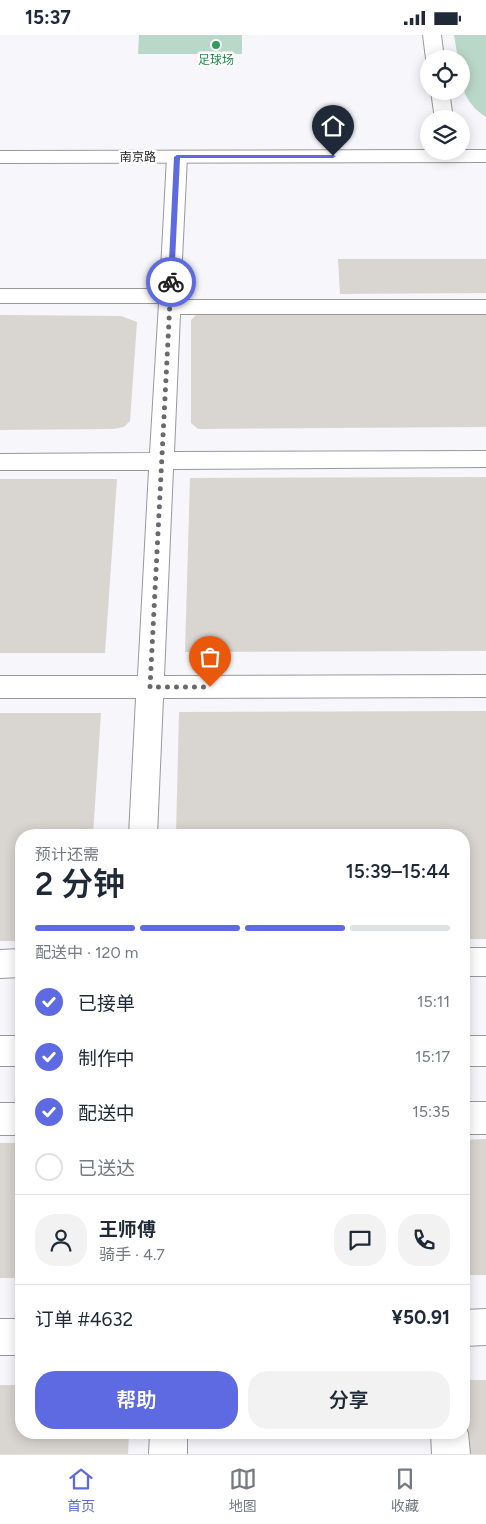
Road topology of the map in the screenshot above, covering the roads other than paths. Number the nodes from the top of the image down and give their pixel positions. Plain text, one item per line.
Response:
1 (432, 35) edge
2 (434, 50) edge
3 (90, 139) dead end
4 (486, 139) edge
5 (420, 140) edge
6 (470, 140) edge
7 (420, 154) edge
8 (470, 155) edge
9 (486, 156) edge
10 (0, 157) edge
11 (177, 157) junction
12 (0, 296) edge
13 (170, 301) junction
14 (486, 307) edge
15 (486, 459) edge
16 (162, 461) junction
17 (0, 462) edge
18 (0, 687) edge
19 (150, 687) junction
20 (486, 687) edge
21 (143, 829) edge
22 (0, 963) edge
23 (15, 963) edge
24 (470, 963) edge
25 (486, 963) edge
26 (0, 1051) edge
27 (15, 1051) edge
28 (470, 1051) edge
29 (486, 1051) edge
30 (470, 1118) edge
31 (486, 1118) edge
32 (0, 1119) edge
33 (15, 1119) edge
34 (486, 1327) edge
35 (470, 1328) edge
36 (0, 1337) edge
37 (15, 1337) edge
38 (168, 1439) edge
39 (450, 1439) edge
40 (168, 1454) edge
41 (451, 1454) edge

1 - 2 main road
3 - 5 main road, 南京路
4 - 6 main road
7 - 11 main road, 南京路
8 - 9 main road, 南京路
10 - 11 main road, 南京路
11 - 13 main road
12 - 13 main road
13 - 14 main road
13 - 16 main road
15 - 16 main road
16 - 17 main road
16 - 19 main road
18 - 19 main road
19 - 20 main road
19 - 21 main road
22 - 23 main road
24 - 25 main road
26 - 27 main road
28 - 29 main road
30 - 31 main road
32 - 33 main road
34 - 35 main road
36 - 37 main road
38 - 40 main road
39 - 41 main road

